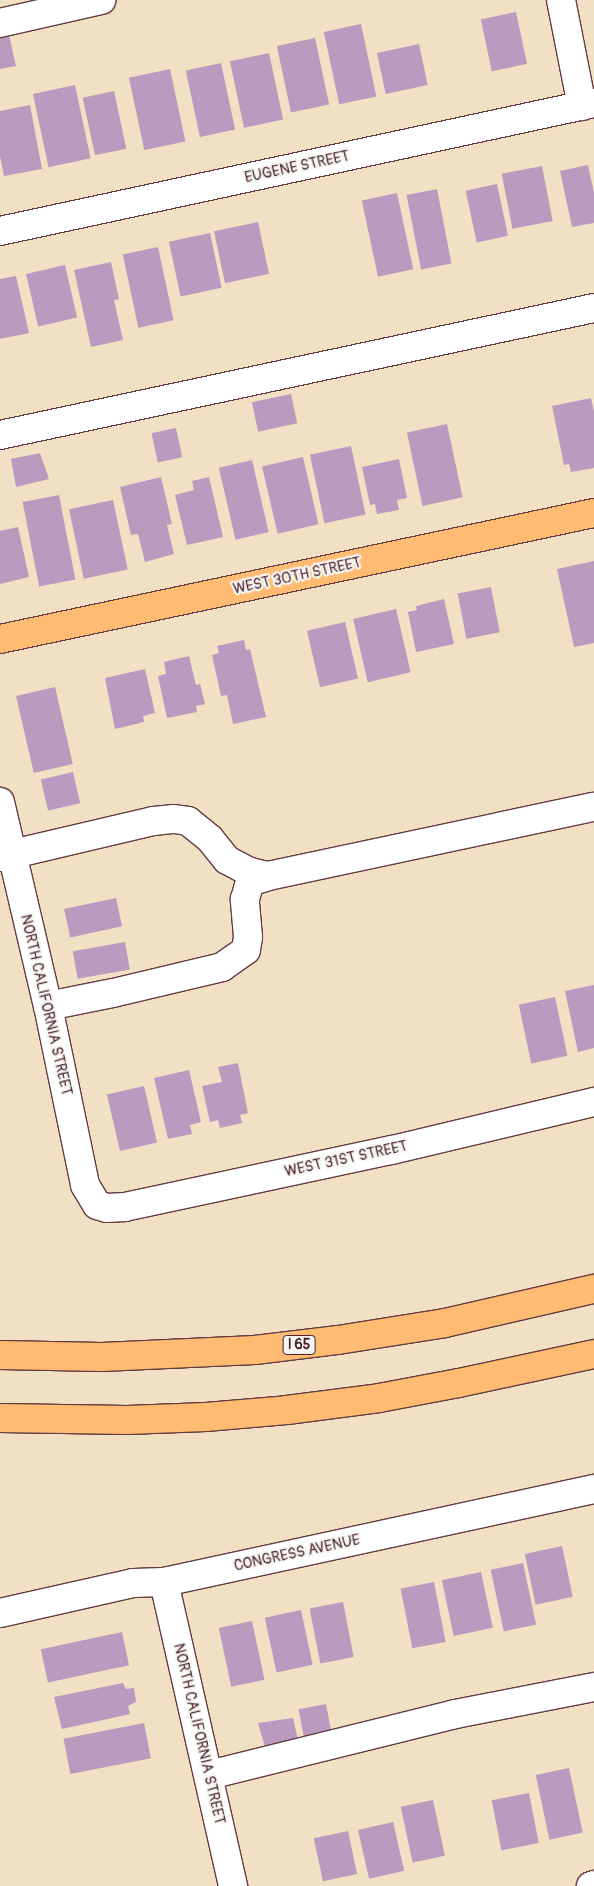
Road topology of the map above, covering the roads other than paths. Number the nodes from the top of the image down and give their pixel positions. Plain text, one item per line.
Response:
1 (102, 0) edge
2 (562, 0) edge
3 (0, 23) edge
4 (588, 104) edge
5 (0, 231) edge
6 (594, 308) edge
7 (0, 435) edge
8 (594, 513) edge
9 (0, 638) edge
10 (0, 802) edge
11 (594, 807) edge
12 (6, 856) edge
13 (268, 876) junction
14 (48, 1006) junction
15 (594, 1102) edge
16 (97, 1205) joint
17 (594, 1289) edge
18 (594, 1354) edge
19 (0, 1355) edge
20 (0, 1418) edge
21 (594, 1489) edge
22 (164, 1582) junction
23 (0, 1613) edge
24 (594, 1687) edge
25 (208, 1775) junction
26 (233, 1886) edge

1 - 3 street
2 - 4 street
4 - 5 street, EUGENE STREET
6 - 7 street
8 - 9 main road, WEST 30TH STREET
10 - 12 street, NORTH CALIFORNIA STREET
11 - 13 street
12 - 13 street
12 - 14 street, NORTH CALIFORNIA STREET
13 - 14 street
14 - 16 street, NORTH CALIFORNIA STREET
15 - 16 street, WEST 31ST STREET
17 - 19 main road, I 65
18 - 20 main road
21 - 22 street, CONGRESS AVENUE
22 - 23 street, CONGRESS AVENUE
22 - 25 street, NORTH CALIFORNIA STREET
24 - 25 street
25 - 26 street, NORTH CALIFORNIA STREET

